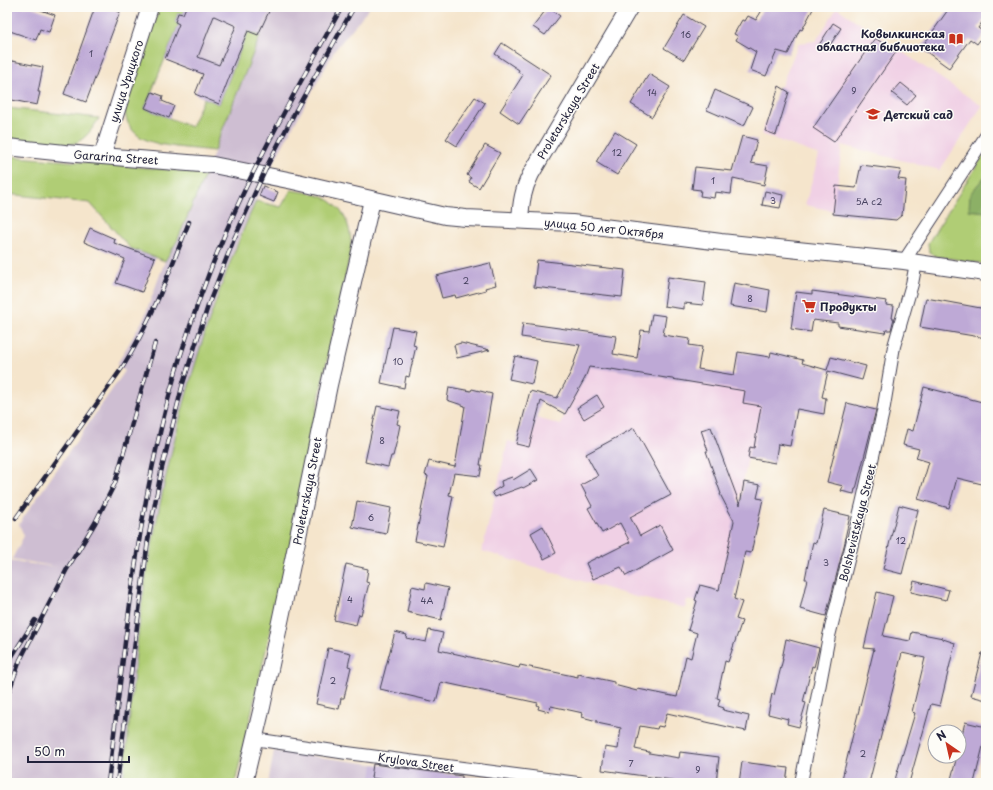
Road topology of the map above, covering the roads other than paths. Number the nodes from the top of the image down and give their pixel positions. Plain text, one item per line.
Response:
1 (150, 7) edge
2 (630, 7) edge
3 (986, 136) edge
4 (7, 146) edge
5 (102, 156) junction
6 (226, 167) joint
7 (372, 200) junction
8 (520, 220) junction
9 (910, 262) junction
10 (986, 273) edge
11 (254, 739) junction
12 (244, 783) edge
13 (578, 783) edge
14 (801, 783) edge

1 - 5 street, улица Урицкого
2 - 8 street, Proletarskaya Street
3 - 9 street, Bolshevistskaya Street
4 - 5 street, Gararina Street
5 - 6 street, Gararina Street
6 - 7 street, улица 50 лет Октября
7 - 8 street, улица 50 лет Октября
7 - 11 street, Proletarskaya Street
8 - 9 street, улица 50 лет Октября
9 - 10 street, улица 50 лет Октября
9 - 14 street, Bolshevistskaya Street
11 - 12 street, Proletarskaya Street
11 - 13 street, Krylova Street

